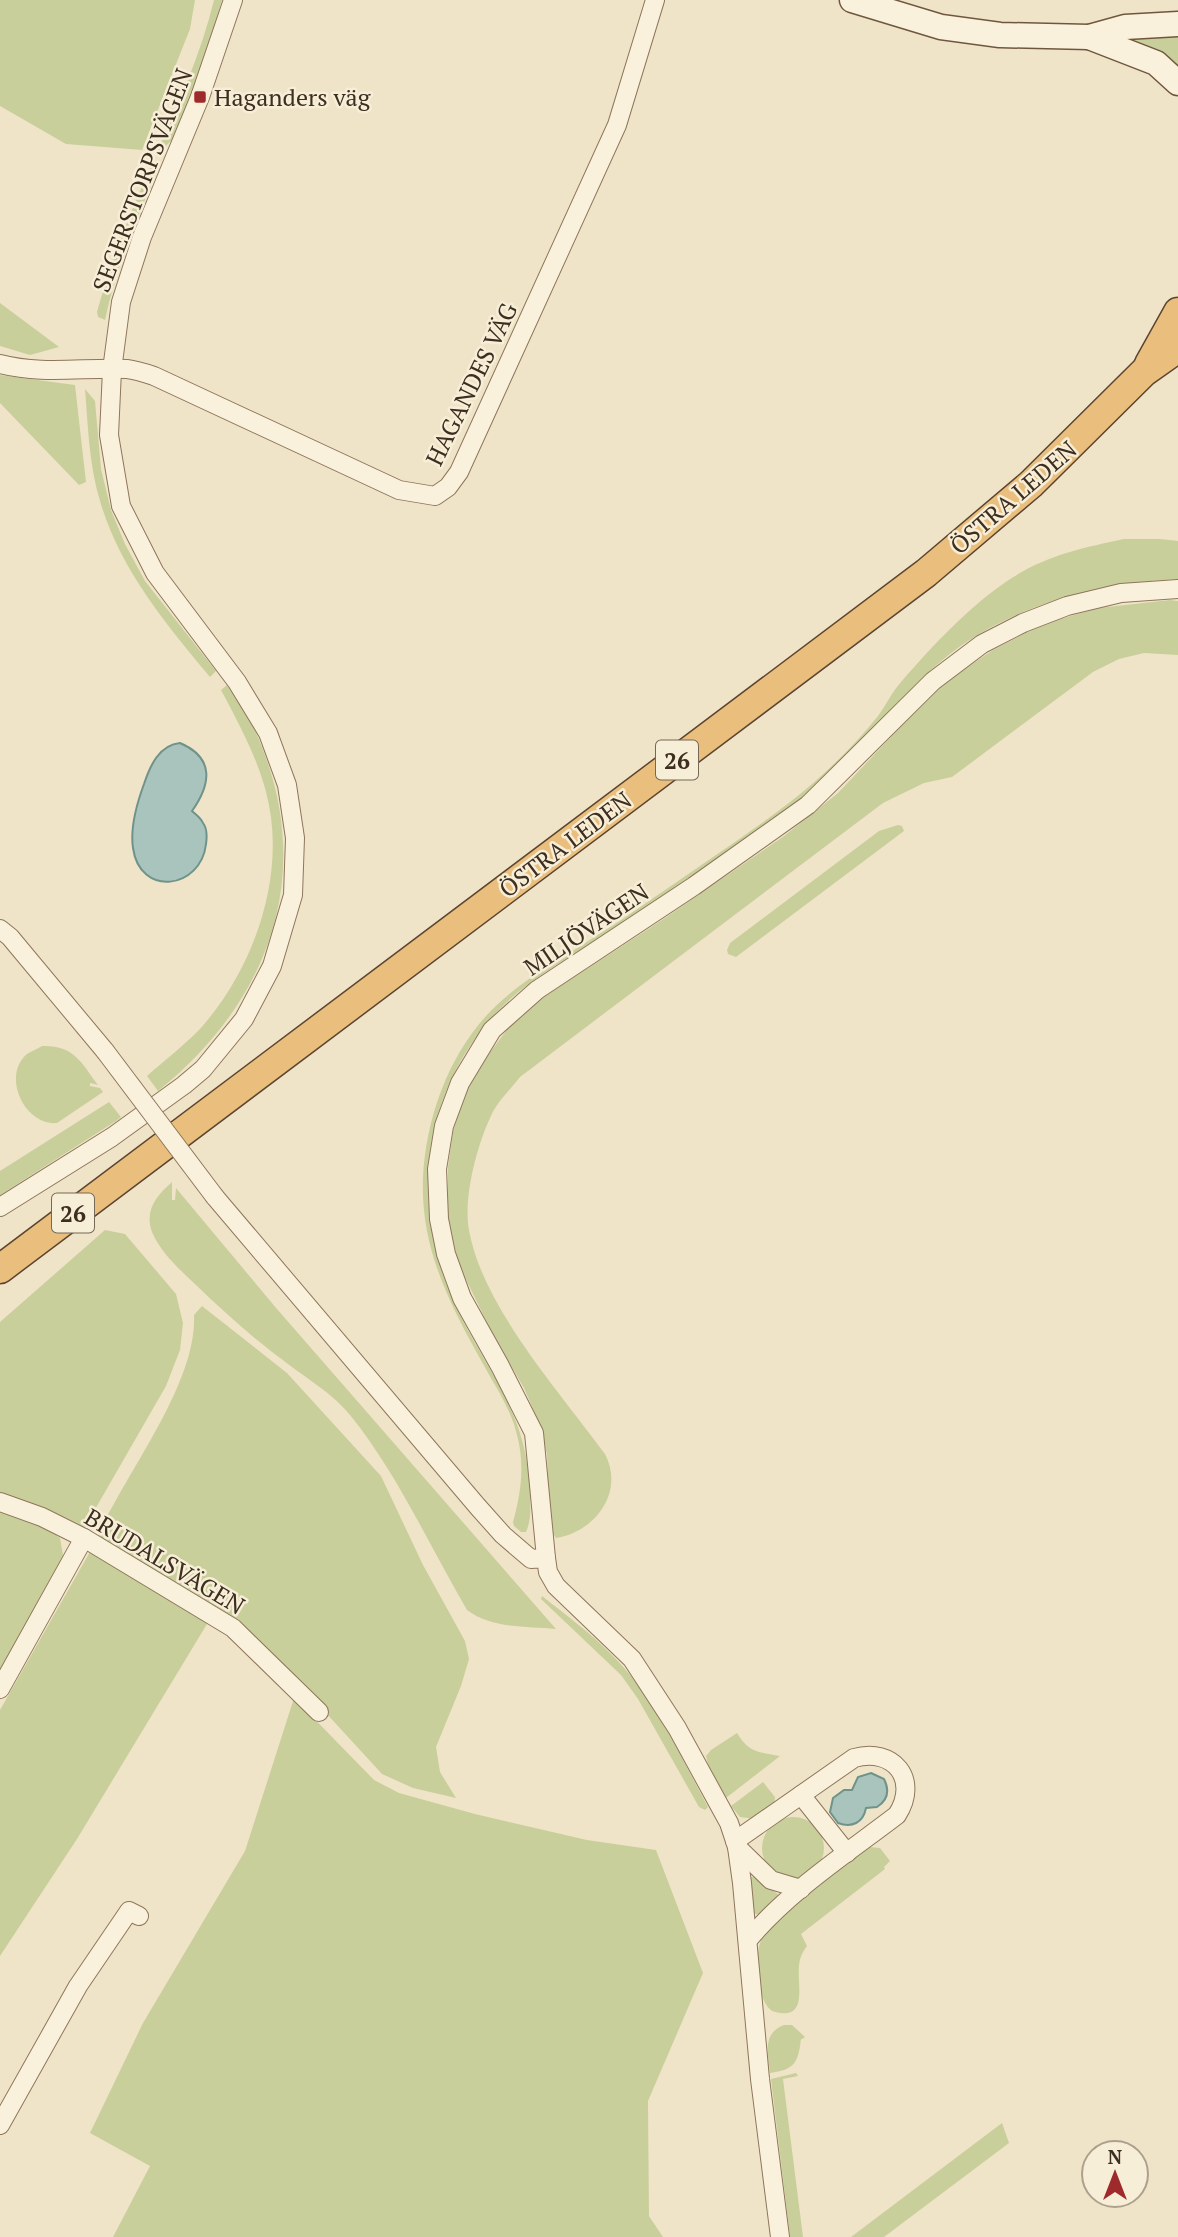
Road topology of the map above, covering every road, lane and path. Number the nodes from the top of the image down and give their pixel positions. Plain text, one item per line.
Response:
1 (233, 0) edge
2 (655, 0) edge
3 (852, 0) edge
4 (1178, 24) edge
5 (1089, 37) junction
6 (1178, 83) edge
7 (1178, 312) edge
8 (1178, 348) edge
9 (0, 364) edge
10 (112, 370) junction
11 (1144, 372) junction
12 (1178, 589) edge
13 (0, 929) edge
14 (0, 1207) edge
15 (0, 1269) edge
16 (0, 1503) edge
17 (84, 1538) junction
18 (546, 1558) junction
19 (0, 1689) edge
20 (319, 1712) dead end
21 (801, 1795) junction
22 (736, 1844) junction
23 (847, 1853) junction
24 (801, 1889) junction
25 (139, 1916) dead end
26 (748, 1940) junction
27 (0, 2125) edge
28 (780, 2237) edge

1 - 10 street, SEGERSTORPSVÄGEN
2 - 10 street, HAGANDES VÄG
3 - 5 main road
4 - 5 main road
5 - 6 main road
7 - 11 highway, ÖSTRA LEDEN / 26
8 - 11 highway, ÖSTRA LEDEN / 26
9 - 10 street
10 - 14 street, SEGERSTORPSVÄGEN
11 - 15 highway, ÖSTRA LEDEN / 26
12 - 18 street, MILJÖVÄGEN
13 - 18 street, bridge
16 - 17 street, BRUDALSVÄGEN
17 - 19 street
17 - 20 street, BRUDALSVÄGEN
18 - 22 street, MILJÖVÄGEN
21 - 22 street
21 - 23 street
21 - 23 street
22 - 24 street
22 - 26 street
23 - 24 street
24 - 26 street
25 - 27 street
26 - 28 street

